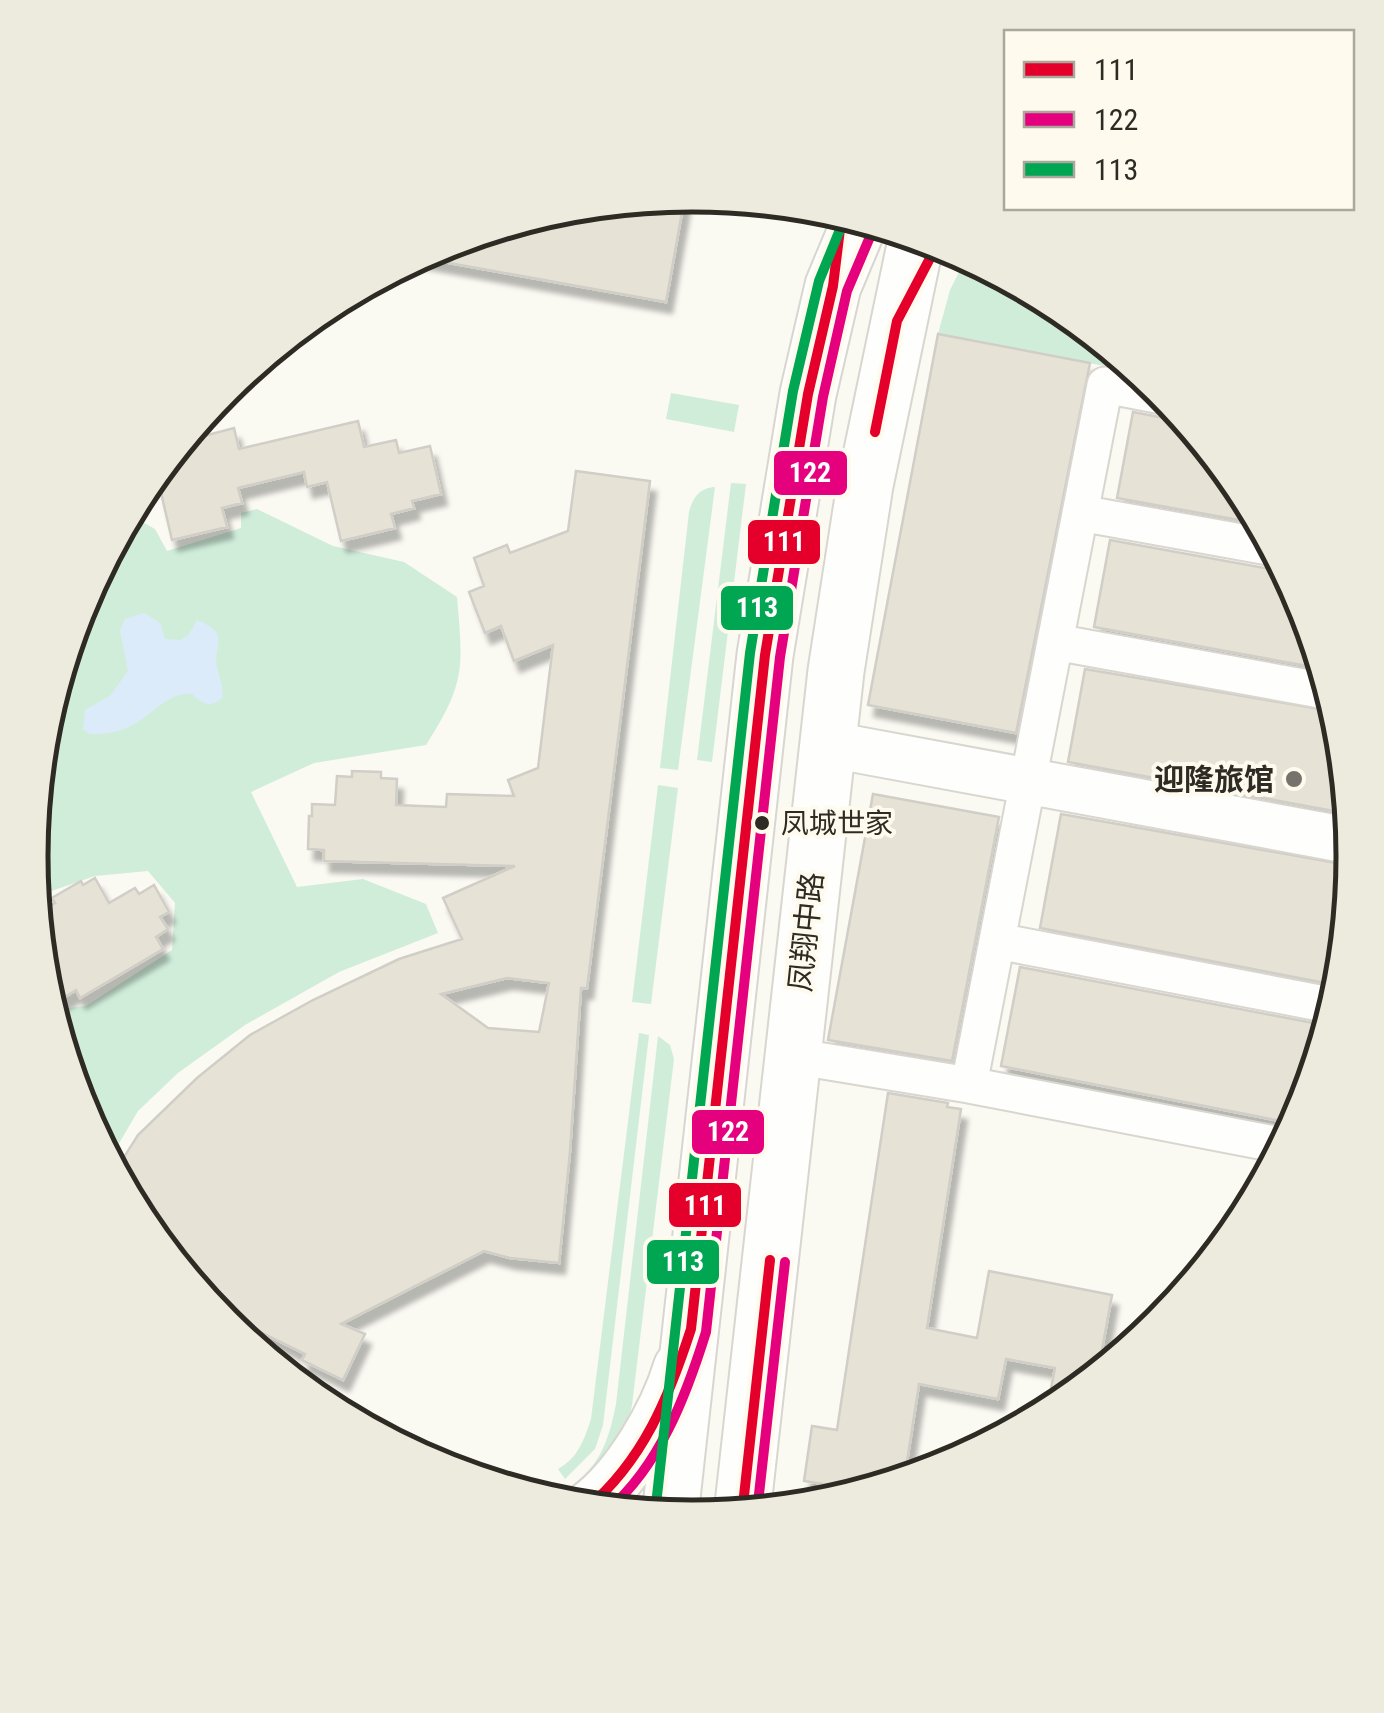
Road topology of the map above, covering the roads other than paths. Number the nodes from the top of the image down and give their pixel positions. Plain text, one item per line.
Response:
1 (840, 229) edge
2 (855, 233) edge
3 (913, 251) edge
4 (930, 258) edge
5 (833, 286) junction
6 (897, 321) junction
7 (1138, 392) edge
8 (1080, 512) junction
9 (1256, 545) edge
10 (1056, 642) junction
11 (1315, 689) edge
12 (828, 744) junction
13 (1028, 781) junction
14 (1336, 839) edge
15 (998, 941) junction
16 (1319, 1003) edge
17 (793, 1056) junction
18 (970, 1085) junction
19 (1269, 1143) edge
20 (691, 1329) junction
21 (605, 1495) edge
22 (744, 1499) edge
23 (672, 1501) edge

1 - 5 main road
2 - 5 main road
3 - 6 main road, 凤翔中路
4 - 6 main road
5 - 20 main road
6 - 12 main road, 凤翔中路
7 - 8 street
8 - 9 street
8 - 10 street
10 - 11 street
10 - 13 street
12 - 13 street
12 - 17 main road, 凤翔中路
13 - 14 street
13 - 15 street
15 - 16 street
15 - 18 street
17 - 18 street
17 - 22 main road, 凤翔中路
18 - 19 street
20 - 21 main road
20 - 23 main road

